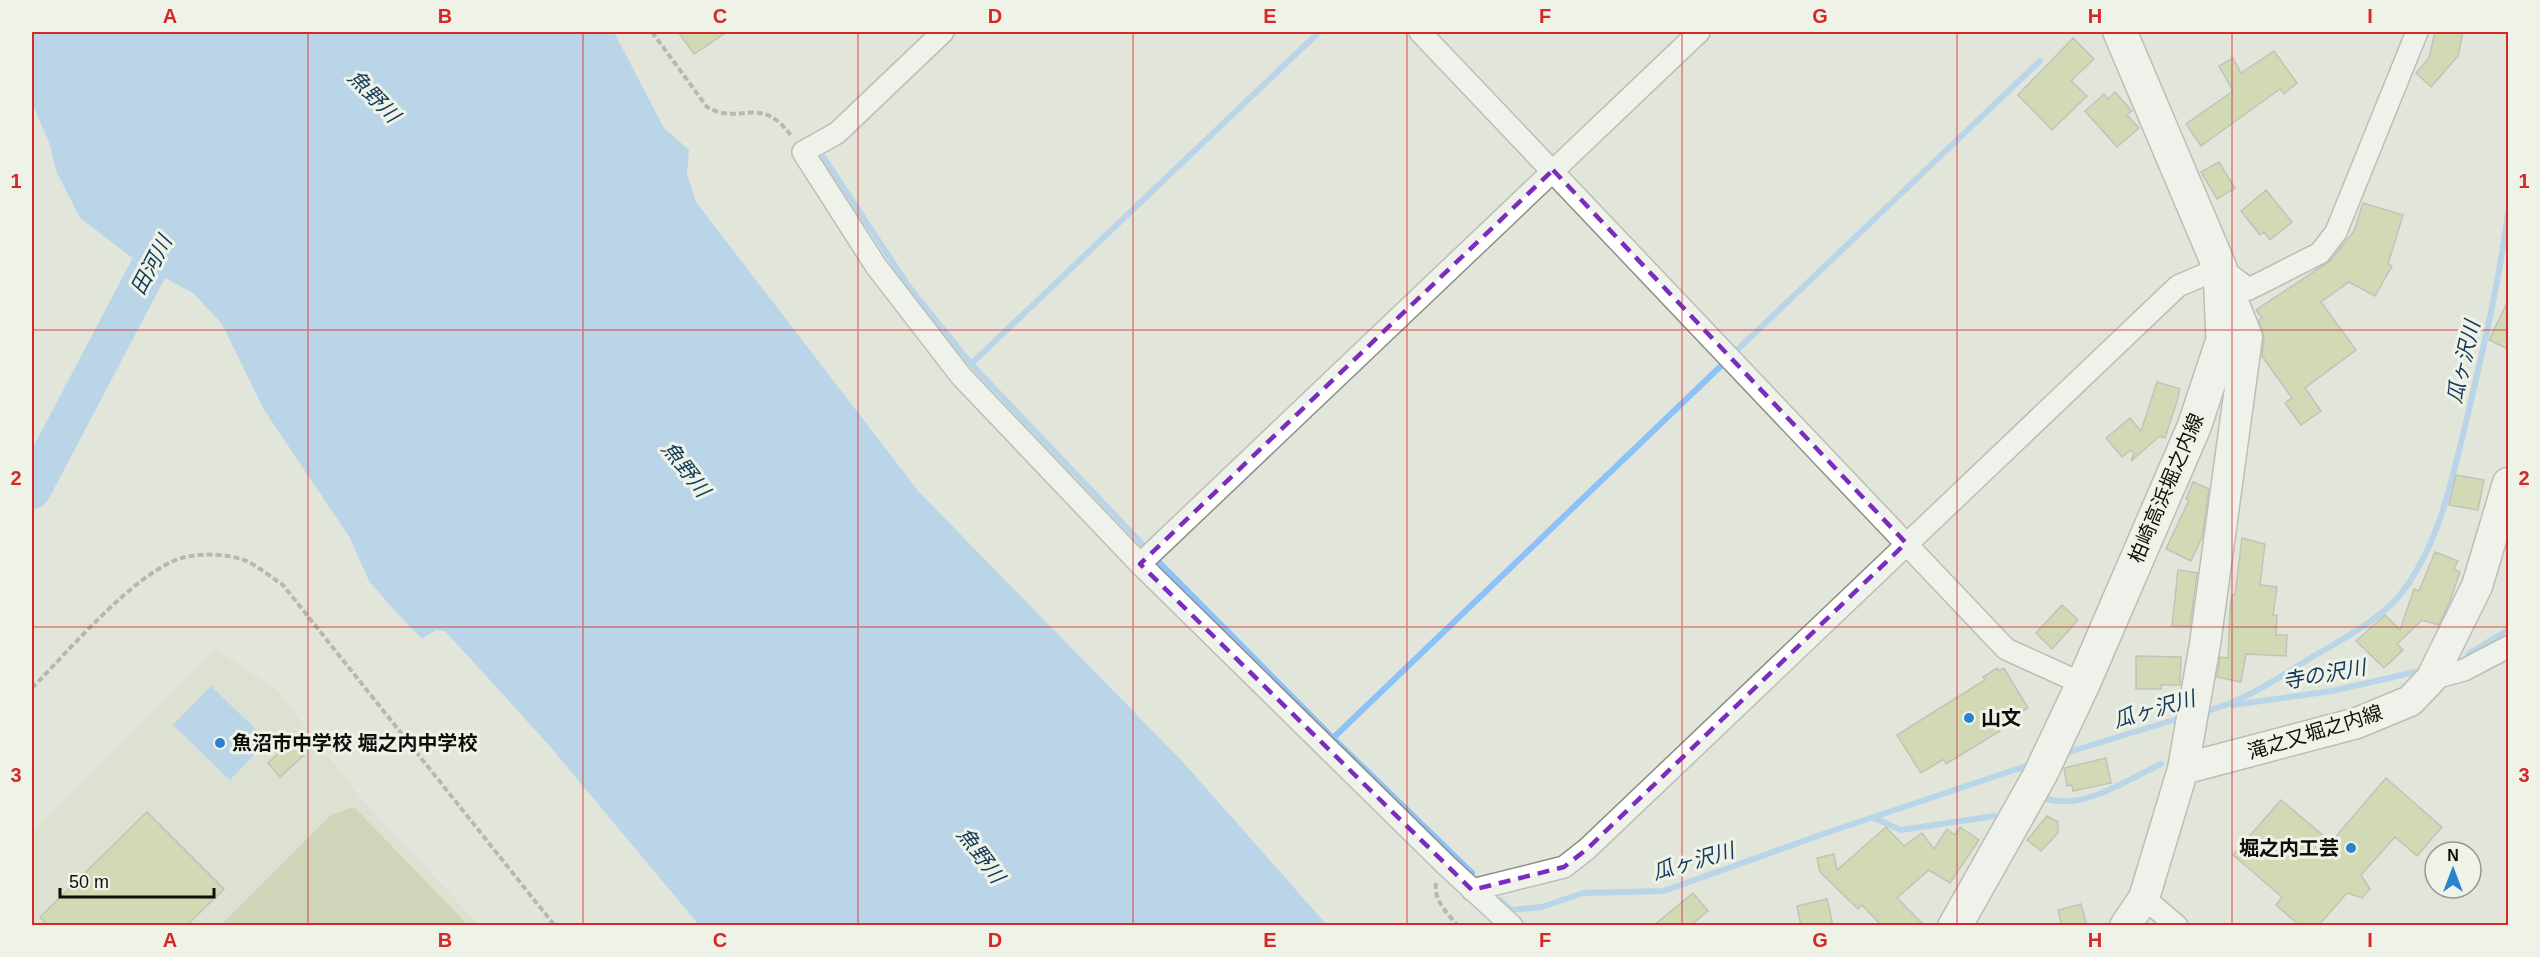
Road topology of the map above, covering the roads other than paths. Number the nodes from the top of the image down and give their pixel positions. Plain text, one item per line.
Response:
1 (943, 32) edge
2 (1420, 32) edge
3 (1699, 32) edge
4 (2417, 32) edge
5 (2129, 35) edge
6 (1553, 170) junction
7 (2220, 268) junction
8 (2508, 483) edge
9 (1906, 543) junction
10 (1140, 564) junction
11 (2508, 647) edge
12 (2432, 680) junction
13 (2083, 684) junction
14 (2183, 769) junction
15 (1472, 890) junction
16 (2144, 898) junction
17 (2175, 925) edge
18 (1512, 926) edge
19 (1955, 926) edge
20 (2125, 926) edge

1 - 10 street
2 - 6 street
3 - 6 street
4 - 7 street
5 - 7 main road, 柏崎高浜堀之内線
6 - 9 street
6 - 10 street
7 - 9 street
7 - 13 main road, 柏崎高浜堀之内線
7 - 14 main road
8 - 12 main road, 滝之又堀之内線
9 - 13 street
9 - 15 street
10 - 15 street
11 - 12 street
12 - 14 main road, 滝之又堀之内線
13 - 19 main road, 柏崎高浜堀之内線
14 - 16 main road
15 - 18 street
16 - 17 street
16 - 20 main road

